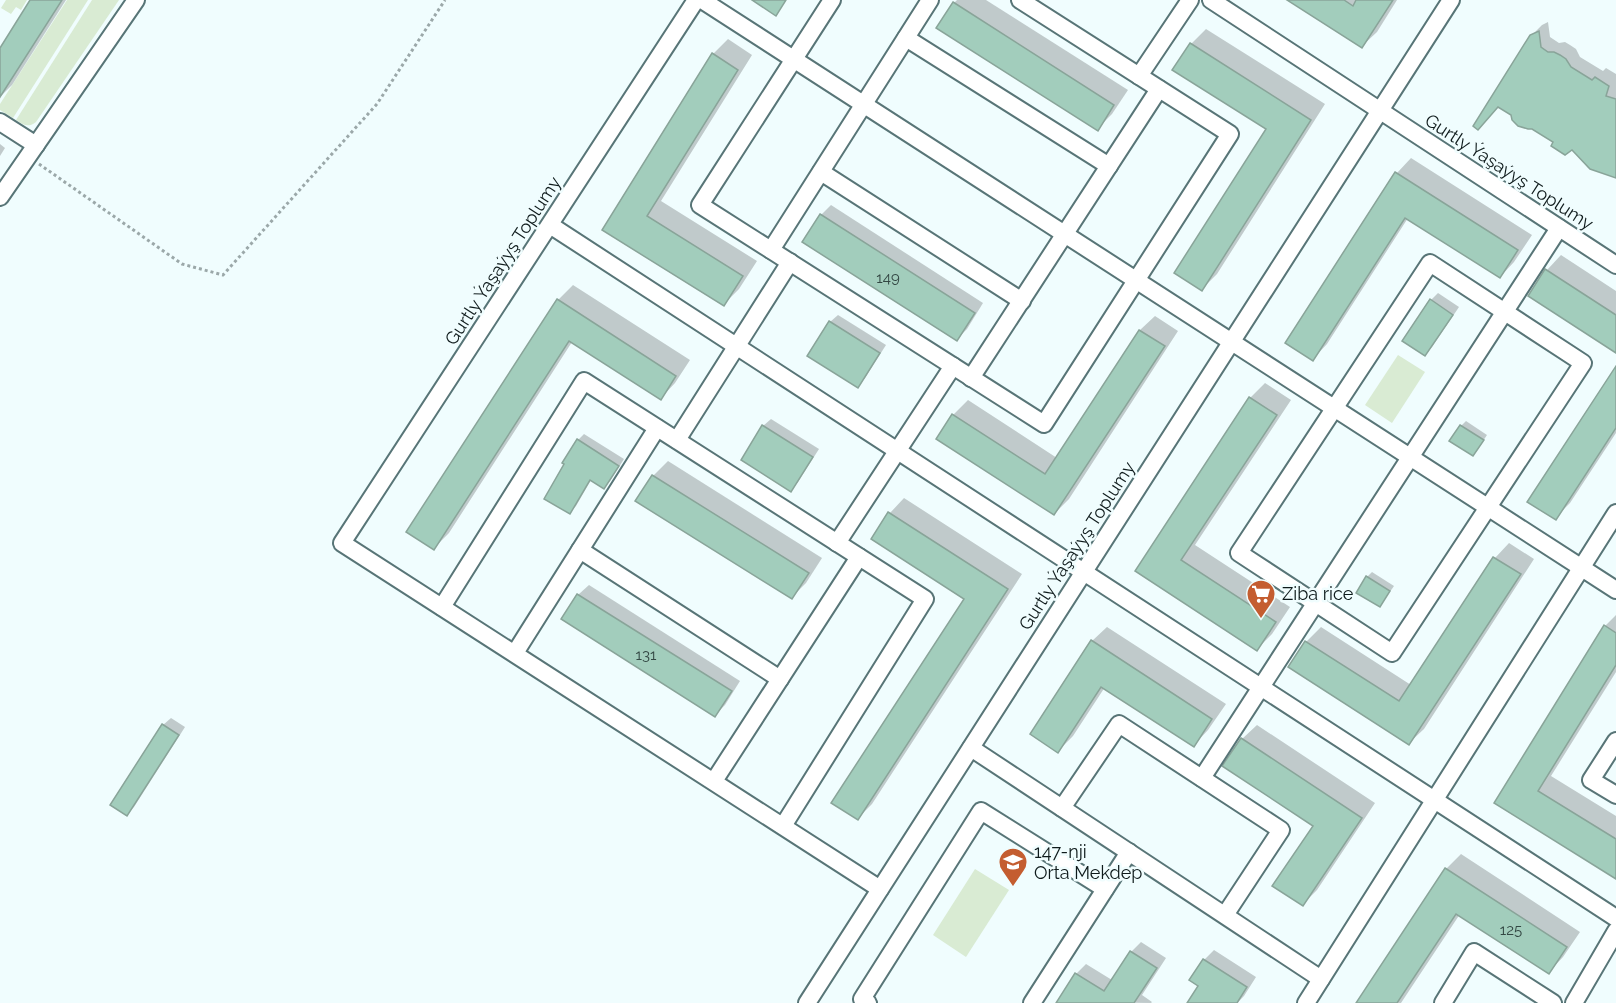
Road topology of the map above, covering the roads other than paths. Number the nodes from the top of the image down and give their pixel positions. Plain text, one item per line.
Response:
1 (136, 0) edge
2 (696, 0) edge
3 (702, 0) edge
4 (832, 0) edge
5 (930, 0) edge
6 (1020, 0) edge
7 (1190, 0) edge
8 (1211, 0) edge
9 (1451, 0) edge
10 (906, 38) junction
11 (794, 59) junction
12 (1139, 76) junction
13 (1159, 89) junction
14 (864, 104) junction
15 (1380, 111) junction
16 (0, 122) edge
17 (32, 151) junction
18 (1109, 166) junction
19 (821, 172) junction
20 (0, 197) edge
21 (550, 225) junction
22 (1559, 228) junction
23 (1065, 234) junction
24 (771, 250) junction
25 (790, 262) junction
26 (1616, 265) edge
27 (1136, 280) junction
28 (1022, 301) junction
29 (1504, 312) junction
30 (1231, 341) junction
31 (737, 346) junction
32 (953, 366) junction
33 (971, 378) junction
34 (1335, 408) junction
35 (657, 428) junction
36 (677, 440) junction
37 (897, 451) junction
38 (1410, 457) junction
39 (1488, 507) junction
40 (1616, 513) edge
41 (837, 543) junction
42 (580, 550) junction
43 (859, 557) junction
44 (1582, 567) junction
45 (1084, 572) junction
46 (1616, 590) edge
47 (1315, 602) junction
48 (442, 607) junction
49 (515, 653) junction
50 (780, 679) junction
51 (1260, 687) junction
52 (1616, 741) edge
53 (971, 748) junction
54 (1202, 778) junction
55 (714, 781) junction
56 (1616, 795) edge
57 (1434, 800) junction
58 (1062, 808) junction
59 (783, 826) junction
60 (1129, 852) junction
61 (1105, 888) junction
62 (880, 889) junction
63 (1224, 915) junction
64 (1616, 918) edge
65 (1616, 932) edge
66 (1321, 979) junction
67 (1544, 1001) edge
68 (807, 1003) edge
69 (868, 1003) edge
70 (1032, 1003) edge
71 (1306, 1003) edge
72 (1443, 1003) edge
73 (1574, 1003) edge

1 - 17 street
2 - 21 street, Gurtly Ýaşaýyş Toplumy
3 - 11 street
4 - 11 street
5 - 10 street
6 - 12 street
7 - 12 street
8 - 15 street, Gurtly Ýaşaýyş Toplumy
9 - 15 street, Gurtly Ýaşaýyş Toplumy
10 - 14 street
10 - 18 street
11 - 14 street
11 - 24 street
12 - 13 street
13 - 18 street
13 - 27 street
14 - 19 street
14 - 23 street
15 - 22 street, Gurtly Ýaşaýyş Toplumy
15 - 30 street, Gurtly Ýaşaýyş Toplumy
16 - 17 street
17 - 20 street
18 - 23 street
19 - 24 street
19 - 28 street
21 - 31 street
21 - 48 street, Gurtly Ýaşaýyş Toplumy
22 - 26 street, Gurtly Ýaşaýyş Toplumy
22 - 29 street
23 - 27 street
23 - 28 street
24 - 25 street
25 - 31 street
25 - 32 street
27 - 30 street
27 - 33 street
28 - 33 street
29 - 34 street
29 - 38 street
29 - 39 street
30 - 34 street
30 - 45 street, Gurtly Ýaşaýyş Toplumy
31 - 36 street
31 - 37 street
32 - 33 street
32 - 37 street
34 - 38 street
34 - 47 street
35 - 36 street
35 - 42 street
35 - 48 street
36 - 41 street
37 - 41 street
37 - 45 street
38 - 39 street
38 - 47 street
39 - 44 street
39 - 47 street
40 - 44 street
41 - 43 street
42 - 49 street
42 - 50 street
43 - 50 street
43 - 59 street
44 - 46 street
44 - 57 street
45 - 51 street
45 - 53 street, Gurtly Ýaşaýyş Toplumy
47 - 51 street
48 - 49 street
49 - 55 street
50 - 55 street
51 - 54 street
51 - 57 street
52 - 56 street
53 - 58 street
53 - 62 street, Gurtly Ýaşaýyş Toplumy
54 - 58 street
54 - 63 street
55 - 59 street
57 - 64 street
57 - 66 street
58 - 60 street
59 - 62 street
60 - 61 street
60 - 63 street
61 - 69 street
61 - 70 street
62 - 68 street, Gurtly Ýaşaýyş Toplumy
63 - 66 street
65 - 73 street
66 - 71 street
67 - 72 street

